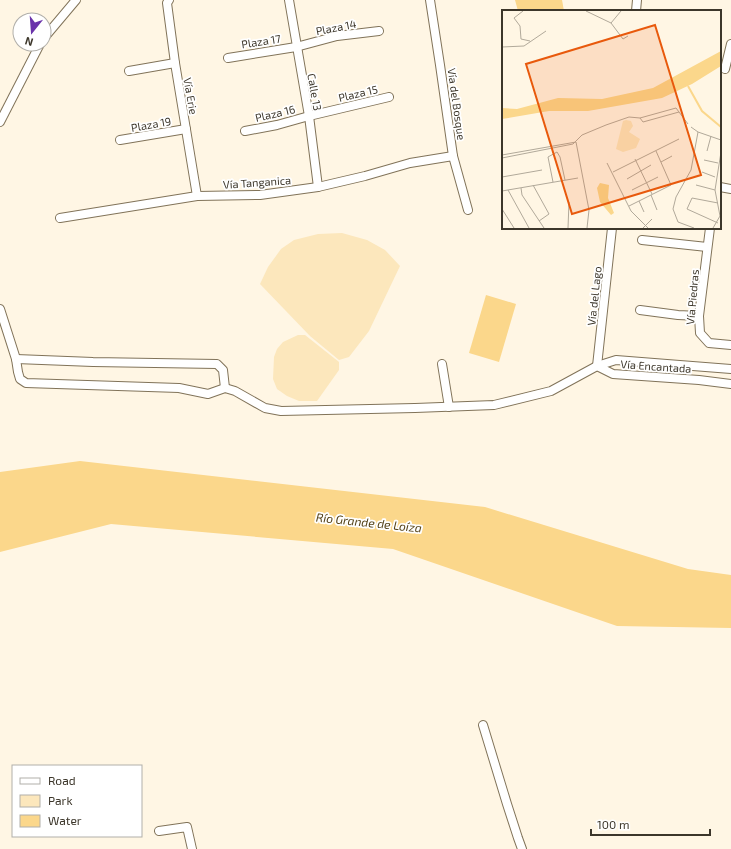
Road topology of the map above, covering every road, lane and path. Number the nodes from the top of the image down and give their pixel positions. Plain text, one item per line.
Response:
1 (76, 0) edge
2 (169, 0) edge
3 (288, 0) edge
4 (430, 0) edge
5 (637, 0) edge
6 (636, 10) edge
7 (52, 28) edge
8 (379, 30) dead end
9 (731, 44) edge
10 (296, 47) junction
11 (36, 52) edge
12 (228, 58) dead end
13 (175, 63) junction
14 (724, 69) dead end
15 (129, 71) dead end
16 (389, 97) dead end
17 (309, 116) junction
18 (0, 122) edge
19 (186, 129) junction
20 (245, 131) dead end
21 (120, 140) dead end
22 (453, 156) junction
23 (318, 187) junction
24 (721, 187) edge
25 (731, 189) edge
26 (196, 196) junction
27 (468, 210) dead end
28 (60, 218) dead end
29 (612, 229) edge
30 (710, 229) edge
31 (642, 240) dead end
32 (707, 247) junction
33 (0, 309) edge
34 (640, 310) dead end
35 (699, 316) junction
36 (731, 345) edge
37 (16, 359) junction
38 (442, 364) dead end
39 (597, 366) junction
40 (731, 369) edge
41 (731, 384) edge
42 (226, 388) junction
43 (449, 407) junction
44 (483, 725) dead end
45 (159, 831) dead end
46 (192, 849) edge
47 (522, 849) edge

1 - 7 street
2 - 13 street, Vía Erie
3 - 10 street, Calle 13
4 - 22 street, Vía del Bosque
5 - 6 street
8 - 10 street, Plaza 14
9 - 14 street
10 - 12 street, Plaza 17
10 - 17 street, Calle 13
11 - 18 street
13 - 15 street
13 - 19 street, Vía Erie
16 - 17 street, Plaza 15
17 - 20 street, Plaza 16
17 - 23 street, Calle 13
19 - 21 street, Plaza 19
19 - 26 street, Vía Erie
22 - 23 street, Vía Tanganica
22 - 27 street, Vía del Bosque
23 - 26 street, Vía Tanganica
24 - 25 street
26 - 28 street, Vía Tanganica
29 - 39 street, Vía del Lago
30 - 32 street, Vía Piedras
31 - 32 street
32 - 35 street, Vía Piedras
33 - 37 street
34 - 35 street
35 - 36 street, Vía Piedras
37 - 42 street
37 - 42 street
38 - 43 street
39 - 40 street, Vía Encantada
39 - 41 street, Vía Encantada
39 - 43 street
42 - 43 street
44 - 47 street
45 - 46 street

